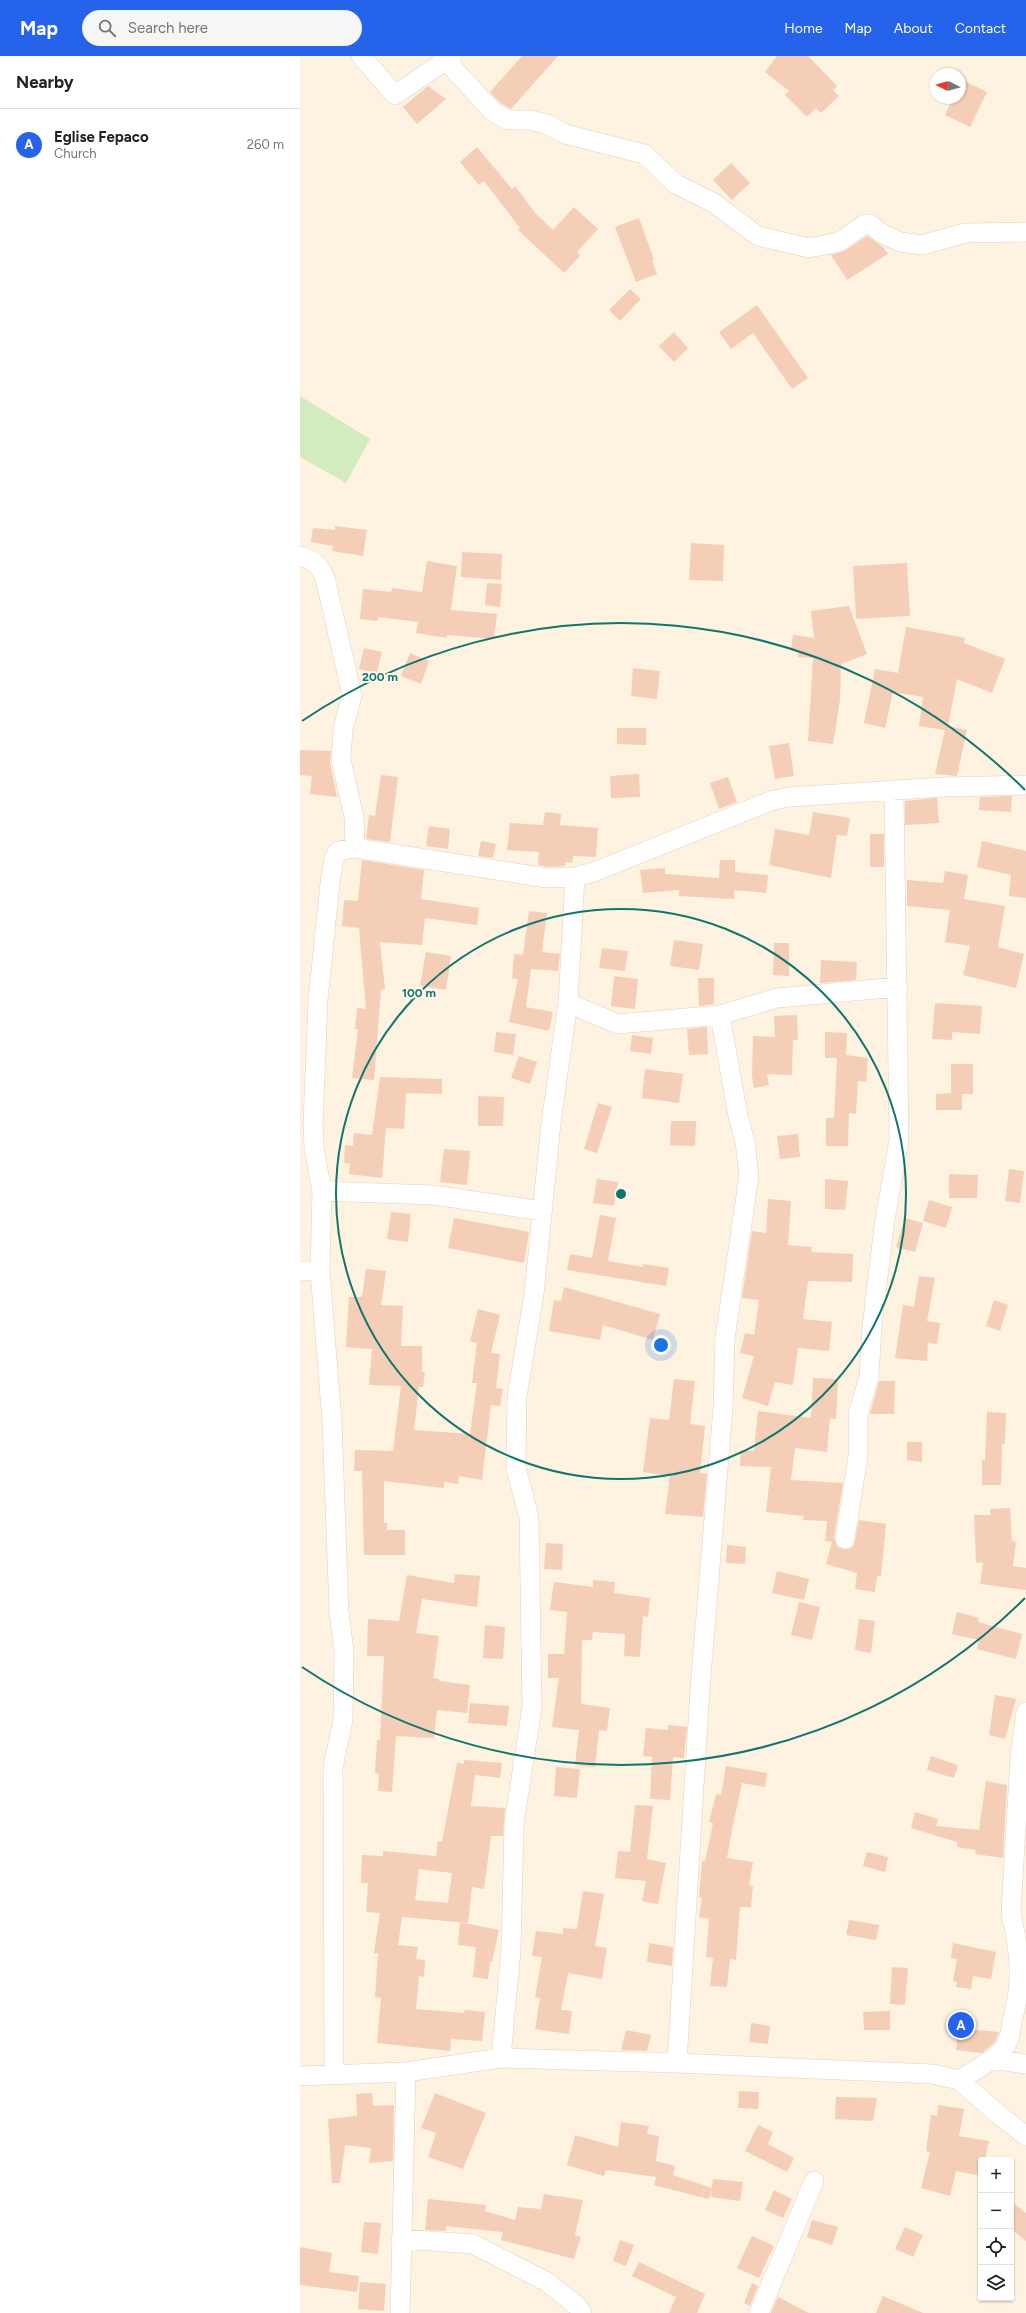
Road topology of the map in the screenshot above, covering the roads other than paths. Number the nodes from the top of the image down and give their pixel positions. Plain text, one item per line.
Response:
1 (361, 56) edge
2 (447, 57) edge
3 (1026, 232) edge
4 (300, 556) edge
5 (1026, 785) edge
6 (894, 791) junction
7 (355, 848) junction
8 (575, 877) junction
9 (898, 987) junction
10 (568, 1003) junction
11 (720, 1015) junction
12 (322, 1191) junction
13 (542, 1211) junction
14 (300, 1271) edge
15 (320, 1271) junction
16 (845, 1539) dead end
17 (1026, 1712) edge
18 (501, 2058) junction
19 (992, 2059) junction
20 (677, 2063) junction
21 (1026, 2064) edge
22 (406, 2072) junction
23 (334, 2074) junction
24 (300, 2076) edge
25 (959, 2080) junction
26 (1026, 2136) edge
27 (814, 2181) dead end
28 (402, 2239) junction
29 (400, 2313) edge
30 (582, 2313) edge
31 (759, 2313) edge

1 - 2 street
2 - 3 street
4 - 7 street
5 - 6 street
6 - 8 street
6 - 9 street
7 - 8 street
7 - 12 street
8 - 10 street
9 - 11 street
9 - 16 street
10 - 11 street
10 - 13 street
11 - 20 street
12 - 13 street
12 - 15 street
13 - 18 street
14 - 15 street
15 - 23 street
17 - 19 street
18 - 20 street
18 - 22 street
19 - 21 street
19 - 25 street
20 - 25 street
22 - 23 street
22 - 28 street
23 - 24 street
25 - 26 street
27 - 31 street
28 - 29 street
28 - 30 street

